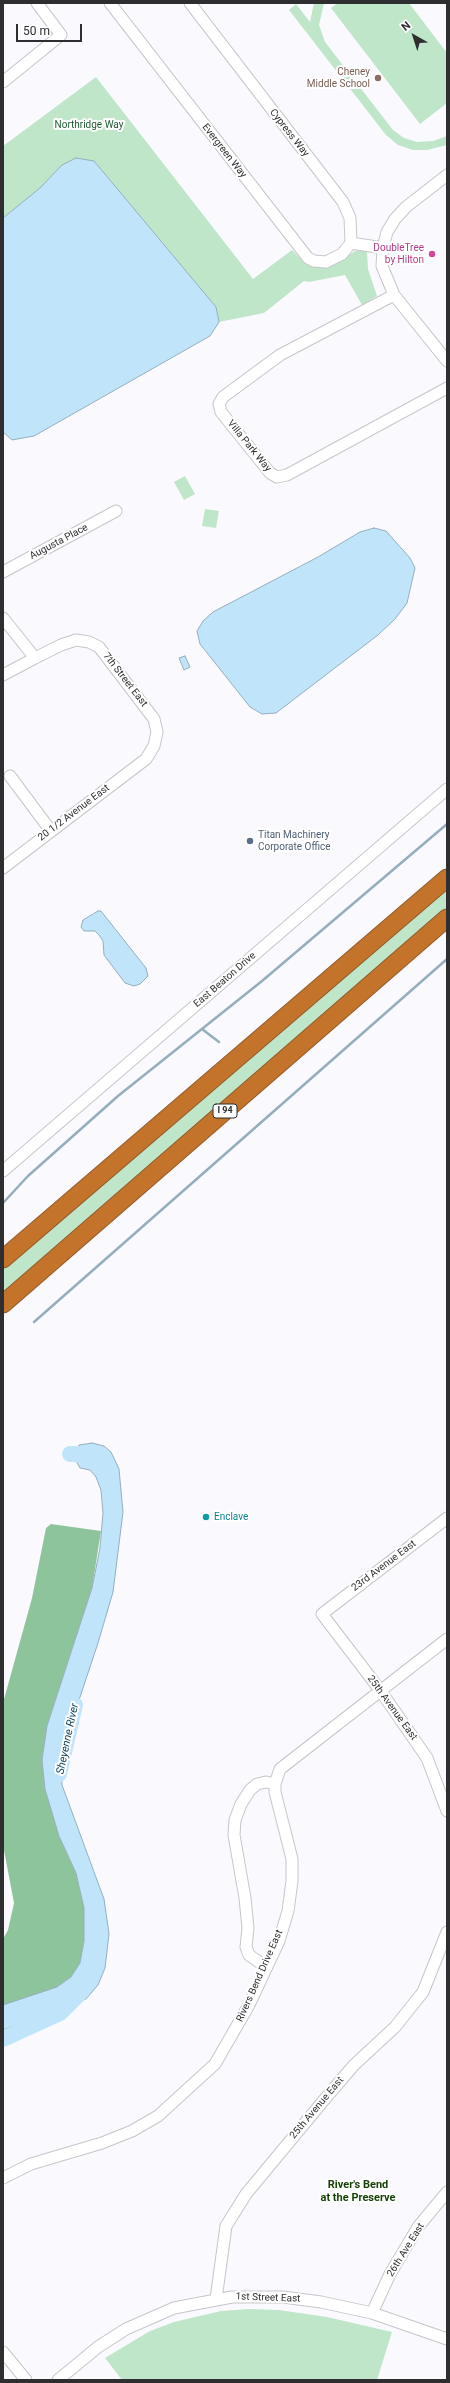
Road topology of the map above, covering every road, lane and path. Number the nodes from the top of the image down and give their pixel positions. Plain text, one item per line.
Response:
1 (37, 3) edge
2 (110, 3) edge
3 (190, 3) edge
4 (3, 82) edge
5 (447, 175) edge
6 (350, 243) junction
7 (383, 248) junction
8 (394, 295) junction
9 (447, 361) edge
10 (447, 388) edge
11 (116, 511) dead end
12 (3, 572) edge
13 (3, 618) edge
14 (35, 658) junction
15 (3, 676) edge
16 (146, 759) joint
17 (10, 776) dead end
18 (447, 789) edge
19 (51, 831) junction
20 (3, 868) edge
21 (447, 874) edge
22 (447, 878) edge
23 (426, 896) junction
24 (447, 918) edge
25 (3, 1171) edge
26 (3, 1259) edge
27 (3, 1304) edge
28 (447, 1518) edge
29 (322, 1614) joint
30 (447, 1639) edge
31 (380, 1690) junction
32 (275, 1784) junction
33 (447, 1811) edge
34 (447, 1935) edge
35 (266, 1967) junction
36 (3, 2178) edge
37 (447, 2192) edge
38 (216, 2299) junction
39 (372, 2313) junction
40 (447, 2339) edge
41 (3, 2352) edge
42 (26, 2380) edge
43 (58, 2380) edge

1 - 4 street
2 - 6 street, Evergreen Way
3 - 6 street, Cypress Way
5 - 7 street
6 - 7 street
7 - 8 street
8 - 9 street
8 - 10 street, Villa Park Way
11 - 12 street, Augusta Place
13 - 14 street
14 - 15 street, 7th Street East
14 - 16 street, 7th Street East
16 - 19 street, 20 1/2 Avenue East
17 - 19 street
18 - 25 street, East Beaton Drive
19 - 20 street, 20 1/2 Avenue East
21 - 23 highway
22 - 23 highway
23 - 26 highway
24 - 27 highway, I 94
28 - 29 street, 23rd Avenue East
29 - 31 street, 25th Avenue East
30 - 31 street
31 - 32 street
31 - 33 street, 25th Avenue East
32 - 35 street, Rivers Bend Drive East
32 - 35 street
34 - 38 street, 25th Avenue East
35 - 36 street, Rivers Bend Drive East
37 - 39 street, 26th Ave East
38 - 39 street, 1st Street East
38 - 43 street, 1st Street East
39 - 40 street, 1st Street East
41 - 42 street

